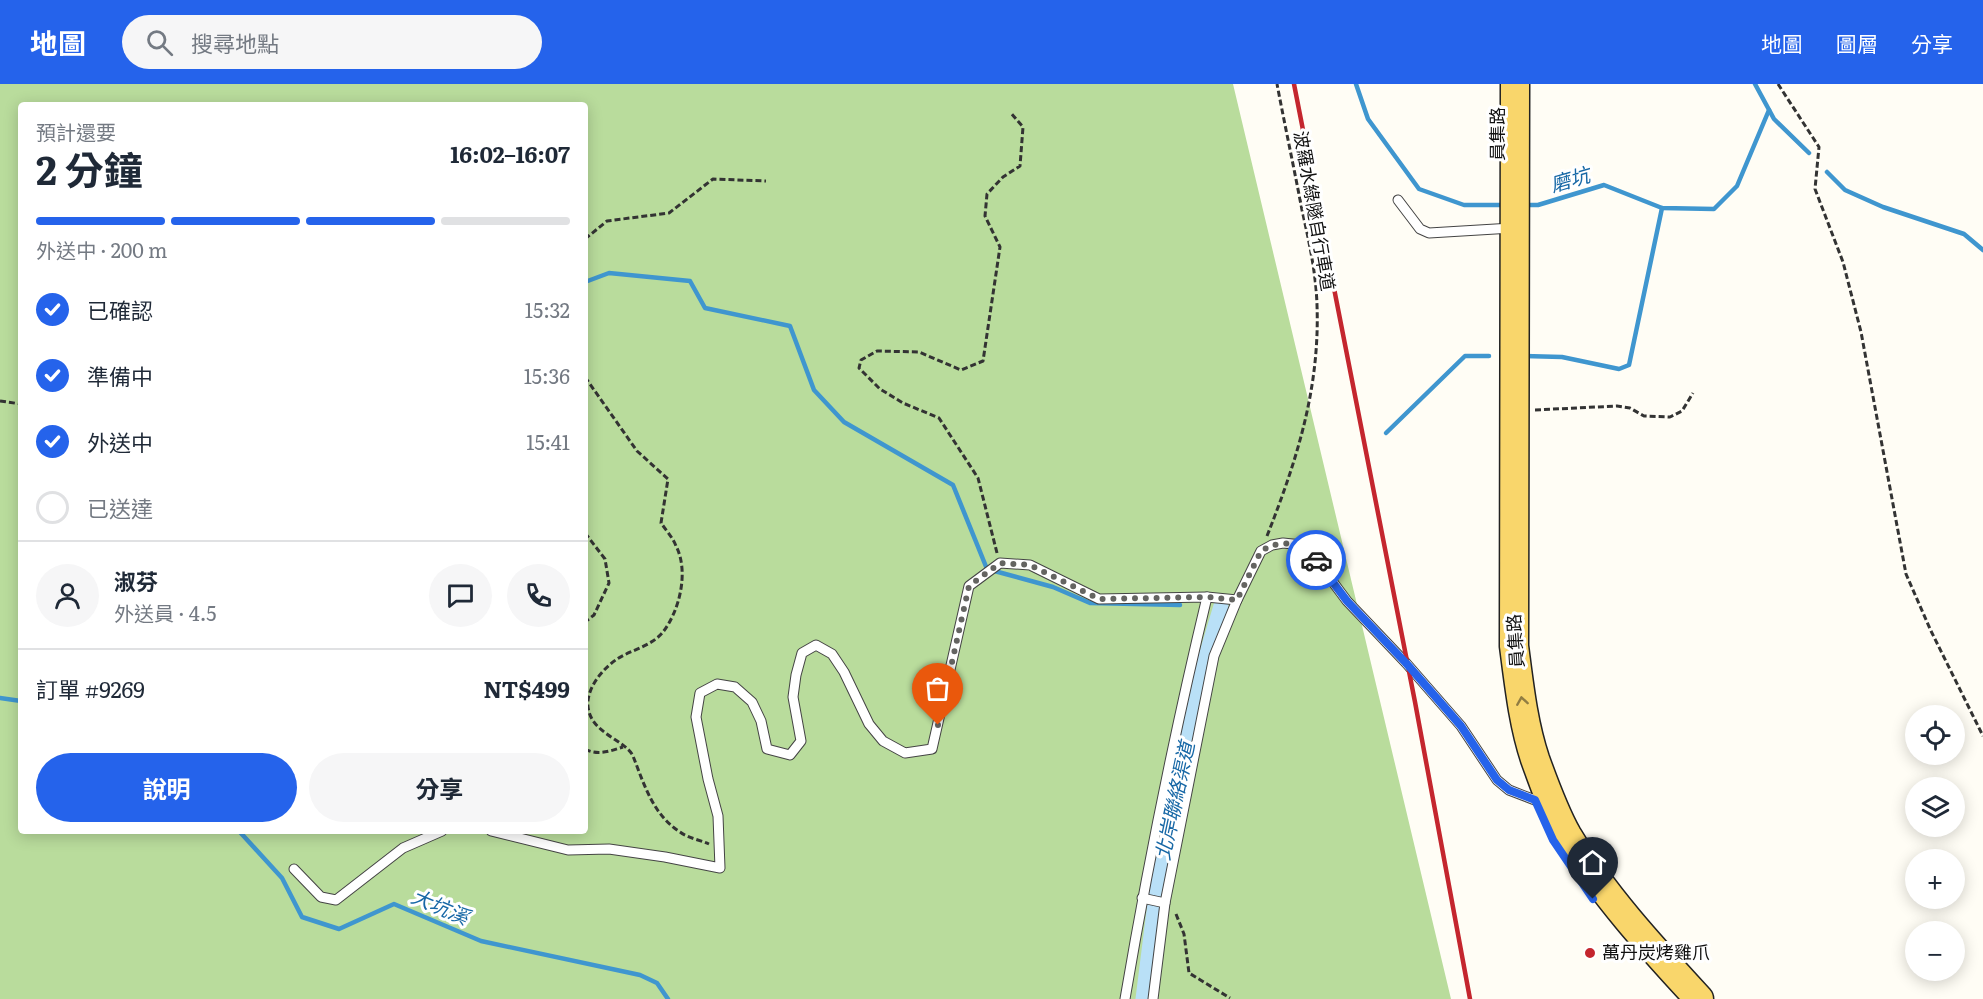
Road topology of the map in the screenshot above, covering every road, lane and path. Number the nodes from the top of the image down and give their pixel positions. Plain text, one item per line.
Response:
1 (1277, 84) edge
2 (1498, 84) edge
3 (1515, 84) edge
4 (1778, 84) edge
5 (1010, 112) dead end
6 (766, 181) dead end
7 (1506, 183) junction
8 (1398, 200) dead end
9 (1506, 228) junction
10 (588, 237) edge
11 (588, 381) edge
12 (1693, 393) dead end
13 (0, 401) edge
14 (18, 404) edge
15 (1514, 410) junction
16 (588, 537) edge
17 (1261, 551) junction
18 (1000, 563) junction
19 (1207, 597) junction
20 (1237, 600) junction
21 (588, 619) edge
22 (588, 695) edge
23 (588, 704) edge
24 (1983, 735) edge
25 (623, 747) junction
26 (588, 750) edge
27 (1535, 800) junction
28 (435, 834) edge
29 (503, 834) edge
30 (720, 847) junction
31 (294, 869) dead end
32 (1142, 898) junction
33 (1165, 903) junction
34 (1230, 998) edge
35 (1125, 999) edge
36 (1153, 999) edge
37 (1678, 999) edge
38 (1699, 999) edge

1 - 17 path, 波羅水綠隧自行車道
2 - 7 main road, 員集路
3 - 7 main road, 員集路
4 - 24 path
5 - 18 path
6 - 10 path
7 - 9 main road
8 - 9 lane
9 - 15 main road, 員集路
9 - 27 main road, 員集路
11 - 22 path
12 - 15 path
13 - 14 path
38 -> 15 main road, 員集路
16 - 21 path
17 - 20 lane
17 - 27 lane
18 - 19 lane
18 - 30 lane
19 - 20 lane
19 - 32 lane
20 - 33 lane
23 - 25 path
25 - 26 path
25 - 30 path
27 - 37 main road, 員集路
28 - 31 lane
29 - 30 lane
32 - 33 lane
32 - 35 lane
33 - 34 path
33 - 36 lane

